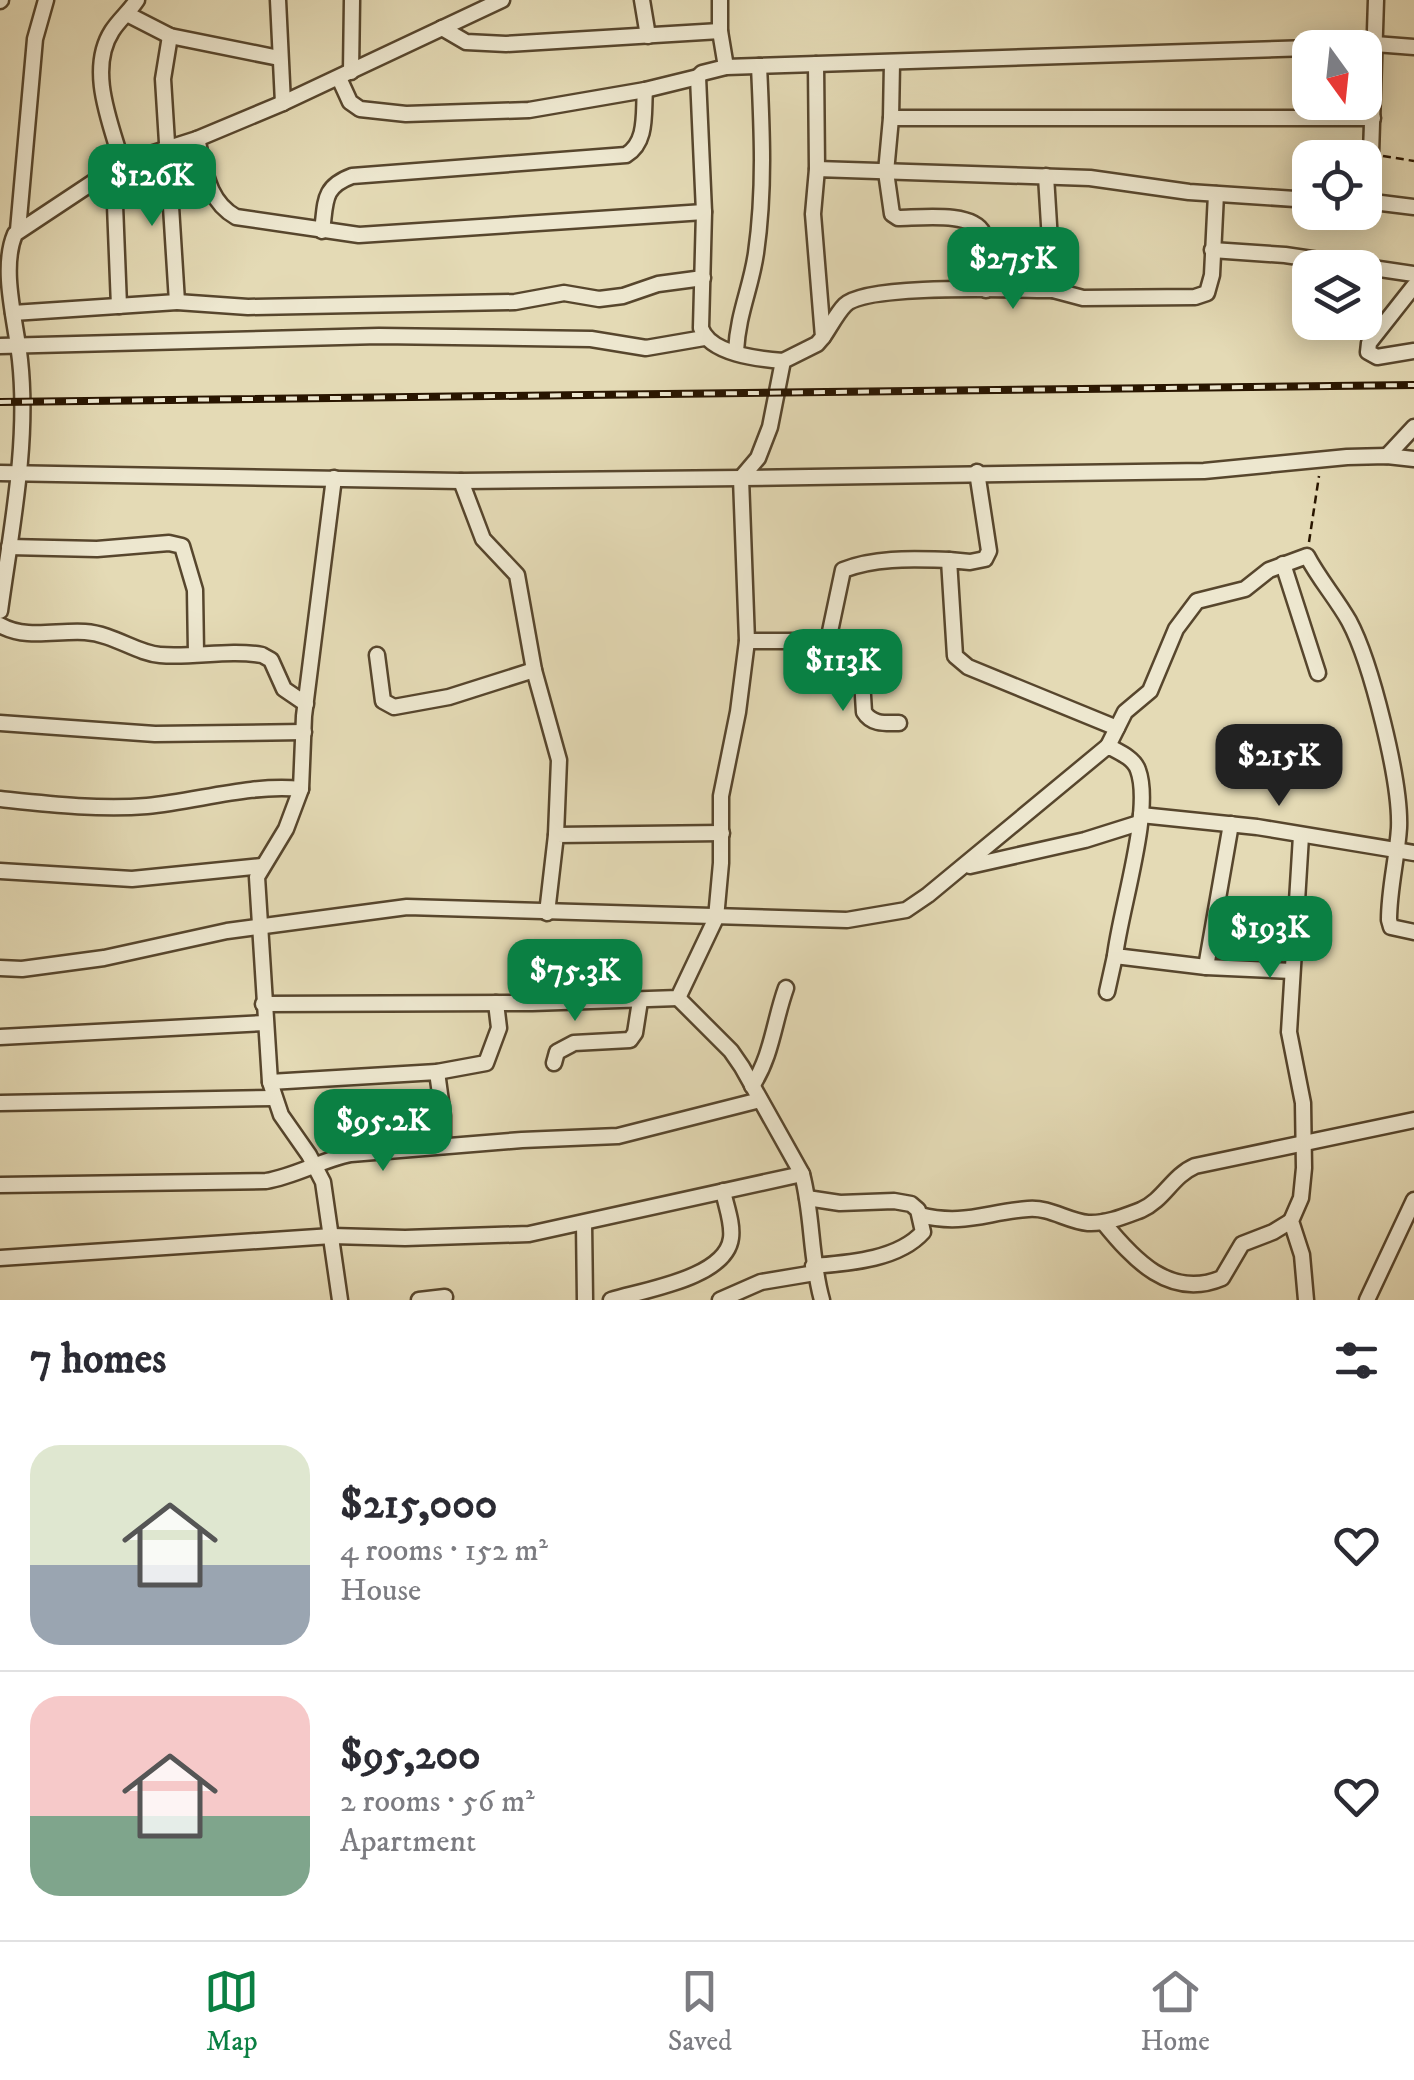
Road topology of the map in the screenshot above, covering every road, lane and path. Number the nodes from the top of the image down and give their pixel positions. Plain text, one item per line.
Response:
1 (46, 0) edge
2 (138, 0) edge
3 (278, 0) edge
4 (352, 0) edge
5 (502, 0) edge
6 (642, 0) edge
7 (720, 0) edge
8 (1376, 0) edge
9 (127, 14) junction
10 (442, 28) junction
11 (1375, 30) edge
12 (720, 32) junction
13 (170, 36) junction
14 (648, 36) junction
15 (1382, 45) edge
16 (1414, 47) edge
17 (1292, 49) edge
18 (279, 58) junction
19 (892, 63) junction
20 (816, 64) junction
21 (759, 66) junction
22 (726, 67) junction
23 (345, 75) junction
24 (698, 77) junction
25 (644, 90) junction
26 (283, 103) junction
27 (890, 118) junction
28 (1292, 118) edge
29 (196, 139) junction
30 (167, 149) junction
31 (1382, 156) edge
32 (1414, 161) edge
33 (122, 164) junction
34 (818, 169) junction
35 (886, 172) junction
36 (107, 173) junction
37 (1046, 176) junction
38 (1216, 194) junction
39 (1292, 199) edge
40 (1382, 203) edge
41 (1414, 207) edge
42 (704, 212) junction
43 (18, 230) junction
44 (322, 231) junction
45 (1212, 250) junction
46 (3, 253) edge
47 (1414, 274) edge
48 (703, 278) junction
49 (1414, 286) edge
50 (986, 290) junction
51 (1052, 290) junction
52 (178, 302) junction
53 (119, 306) junction
54 (13, 314) junction
55 (823, 337) junction
56 (704, 338) junction
57 (18, 345) junction
58 (0, 346) edge
59 (736, 351) junction
60 (1414, 352) edge
61 (783, 360) junction
62 (1414, 427) edge
63 (1387, 456) junction
64 (1414, 459) edge
65 (1322, 460) junction
66 (977, 472) junction
67 (0, 473) edge
68 (18, 474) junction
69 (334, 478) junction
70 (741, 478) junction
71 (462, 481) junction
72 (9, 547) junction
73 (1307, 556) junction
74 (949, 560) junction
75 (1282, 564) junction
76 (0, 612) edge
77 (0, 625) edge
78 (747, 641) junction
79 (828, 641) junction
80 (196, 652) junction
81 (377, 655) dead end
82 (534, 670) junction
83 (1318, 673) dead end
84 (306, 704) junction
85 (0, 723) edge
86 (899, 723) dead end
87 (1117, 728) junction
88 (304, 732) junction
89 (1108, 746) junction
90 (301, 789) junction
91 (0, 800) edge
92 (1140, 819) junction
93 (1232, 824) junction
94 (722, 833) junction
95 (556, 835) junction
96 (1301, 836) junction
97 (1396, 852) junction
98 (1414, 853) edge
99 (262, 866) junction
100 (961, 868) junction
101 (0, 872) edge
102 (547, 912) junction
103 (716, 918) junction
104 (259, 928) junction
105 (1414, 932) edge
106 (1114, 956) junction
107 (0, 968) edge
108 (1206, 968) junction
109 (1292, 971) junction
110 (786, 988) dead end
111 (1107, 992) dead end
112 (678, 998) junction
113 (640, 1001) junction
114 (496, 1003) junction
115 (263, 1004) junction
116 (265, 1023) junction
117 (0, 1038) edge
118 (554, 1063) dead end
119 (437, 1072) junction
120 (270, 1082) junction
121 (756, 1093) junction
122 (274, 1098) junction
123 (0, 1104) edge
124 (1414, 1120) edge
125 (1304, 1143) junction
126 (443, 1146) junction
127 (315, 1165) junction
128 (802, 1174) junction
129 (0, 1186) edge
130 (724, 1192) junction
131 (807, 1198) junction
132 (1412, 1210) edge
133 (920, 1215) junction
134 (1291, 1221) junction
135 (1103, 1222) junction
136 (584, 1223) junction
137 (332, 1236) junction
138 (0, 1258) edge
139 (814, 1270) junction
140 (444, 1297) dead end
141 (340, 1300) edge
142 (419, 1300) edge
143 (585, 1300) edge
144 (611, 1300) edge
145 (720, 1300) edge
146 (822, 1300) edge
147 (1306, 1300) edge
148 (1367, 1300) edge

1 - 43 street
2 - 9 street
3 - 18 street
4 - 23 street
5 - 10 street
6 - 14 street
7 - 12 street
8 - 11 street
9 - 13 street
9 - 33 street
10 - 14 street
10 - 23 street
12 - 14 street
12 - 22 street
13 - 18 street
13 - 30 street
15 - 16 street
17 - 19 street
18 - 26 street
19 - 20 street
19 - 27 street
20 - 21 street
20 - 34 street
21 - 22 street
21 - 59 street
22 - 24 street
23 - 25 street
23 - 26 street
24 - 25 street
24 - 42 street
25 - 44 street
26 - 29 street
27 - 28 street
27 - 35 street
29 - 30 street
29 - 44 street
30 - 33 street
30 - 52 street
31 - 32 path
33 - 36 street
34 - 35 street
34 - 55 street
35 - 37 street
35 - 50 street
36 - 43 street
36 - 53 street
37 - 38 street
37 - 51 street
38 - 39 street
38 - 45 street
40 - 41 street
42 - 44 street
42 - 48 street
43 - 46 street
45 - 47 street
45 - 51 street
46 - 54 street
48 - 52 street
48 - 56 street
49 - 60 street
50 - 51 street
50 - 55 street
52 - 53 street
53 - 54 street
54 - 57 street
55 - 61 street
56 - 57 street
56 - 59 street
57 - 58 street
57 - 68 street
59 - 61 street
61 - 70 street
62 - 63 street
63 - 64 street
63 - 65 street
65 - 66 street
65 - 73 path
66 - 70 street
66 - 74 street
67 - 68 street
68 - 69 street
68 - 72 street
69 - 71 street
69 - 84 street
70 - 71 street
70 - 78 street
71 - 82 street
72 - 76 street
72 - 80 street
73 - 75 street
73 - 97 street
74 - 79 street
74 - 87 street
75 - 83 street
75 - 87 street
77 - 80 street
78 - 79 street
78 - 94 street
79 - 86 street
80 - 84 street
81 - 82 street
82 - 95 street
84 - 88 street
85 - 88 street
87 - 89 street
88 - 90 street
89 - 92 street
89 - 100 street
90 - 91 street
90 - 99 street
92 - 93 street
92 - 100 street
92 - 106 street
93 - 96 street
93 - 108 street
94 - 95 street
94 - 103 street
95 - 102 street
96 - 97 street
96 - 109 street
97 - 98 street
97 - 105 street
99 - 101 street
99 - 104 street
100 - 103 street
102 - 103 street
102 - 104 street
103 - 112 street
104 - 107 street
104 - 115 street
106 - 108 street
106 - 111 street
108 - 109 street
109 - 125 street
110 - 121 street
112 - 113 street
112 - 121 street
113 - 114 street
113 - 118 street
114 - 115 street
114 - 119 street
115 - 116 street
116 - 117 street
116 - 120 street
119 - 120 street
119 - 126 street
120 - 122 street
121 - 126 street
121 - 128 street
122 - 123 street
122 - 127 street
124 - 125 street
125 - 134 street
125 - 135 street
126 - 127 street
127 - 129 street
127 - 137 street
128 - 130 street
128 - 131 street
130 - 136 street
130 - 144 street
131 - 133 street
131 - 139 street
132 - 148 street
133 - 135 street
133 - 139 street
134 - 135 street
134 - 147 street
136 - 137 street
136 - 143 street
137 - 138 street
137 - 141 street
139 - 145 street
139 - 146 street
140 - 142 street

